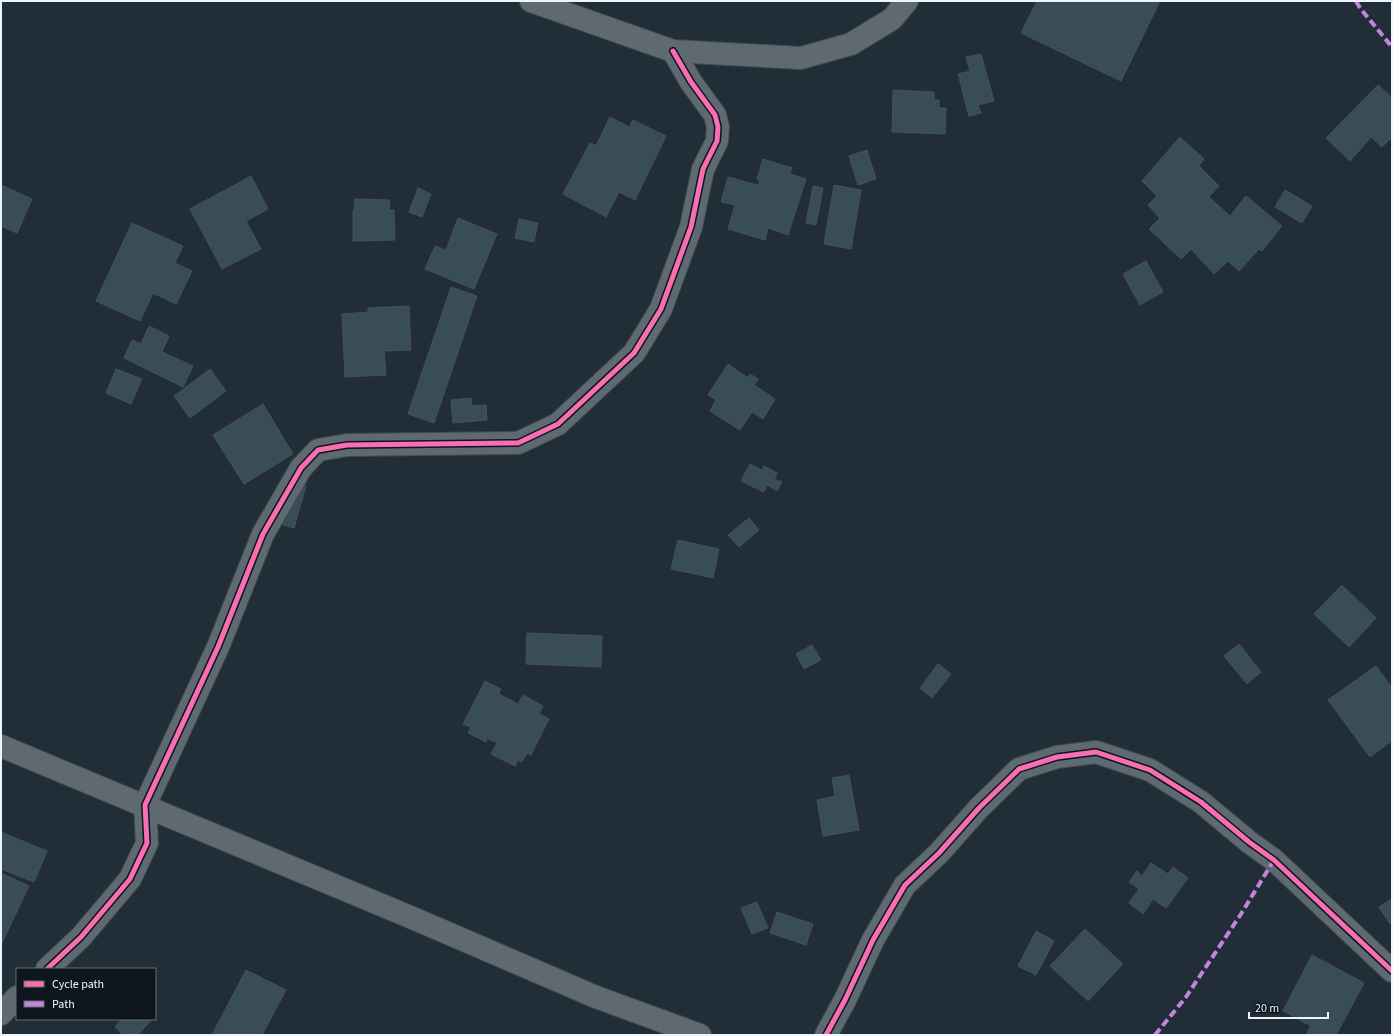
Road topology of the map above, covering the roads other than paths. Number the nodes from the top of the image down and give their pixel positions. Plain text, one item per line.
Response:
1 (531, 1) edge
2 (907, 1) edge
3 (673, 51) junction
4 (1, 746) edge
5 (145, 805) junction
6 (48, 968) edge
7 (1392, 971) edge
8 (16, 998) edge
9 (1, 1014) edge
10 (678, 1031) edge
11 (700, 1035) edge
12 (826, 1035) edge

1 - 3 street
2 - 3 street
3 - 5 street
4 - 5 street
5 - 6 street
5 - 10 street
7 - 12 street
8 - 9 street
10 - 11 street

